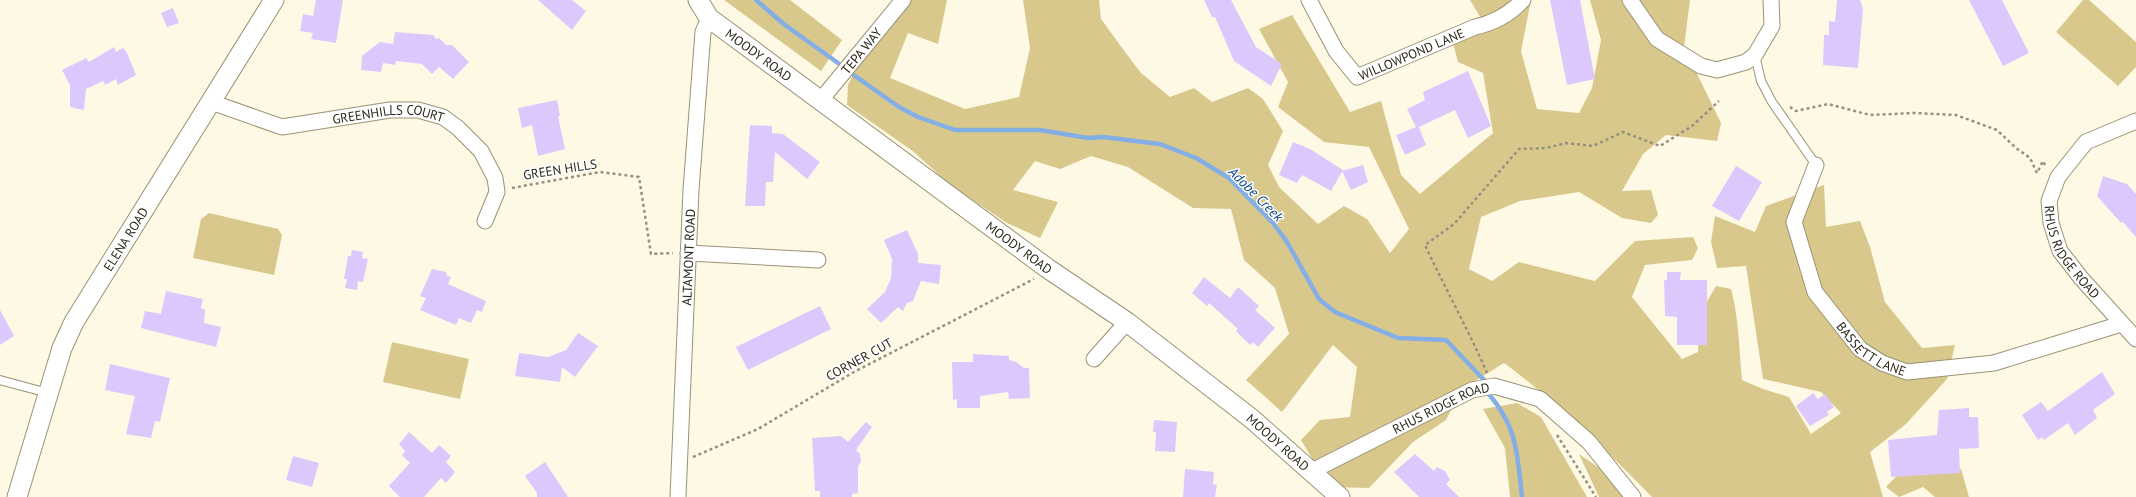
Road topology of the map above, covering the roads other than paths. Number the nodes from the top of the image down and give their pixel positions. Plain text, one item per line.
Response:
1 (274, 0) edge
2 (698, 0) edge
3 (903, 0) edge
4 (1309, 0) edge
5 (1523, 0) edge
6 (1630, 0) edge
7 (1771, 0) edge
8 (709, 18) junction
9 (1755, 55) junction
10 (820, 101) junction
11 (211, 102) junction
12 (2136, 121) edge
13 (1816, 165) joint
14 (485, 221) dead end
15 (688, 253) junction
16 (818, 260) dead end
17 (1127, 322) junction
18 (2121, 324) junction
19 (2136, 339) edge
20 (1094, 359) dead end
21 (0, 380) edge
22 (48, 393) junction
23 (1312, 471) junction
24 (16, 497) edge
25 (678, 497) edge
26 (1340, 497) edge
27 (1633, 497) edge

1 - 11 street, ELENA ROAD
2 - 8 street, MOODY ROAD
3 - 10 street, TEPA WAY
4 - 5 street, WILLOWPOND LANE
6 - 9 street
7 - 9 street
8 - 10 street, MOODY ROAD
8 - 15 street, ALTAMONT ROAD
9 - 13 lane
10 - 17 street, MOODY ROAD
11 - 14 street, GREENHILLS COURT
11 - 22 street, ELENA ROAD
12 - 18 street, RHUS RIDGE ROAD
13 - 18 street, BASSETT LANE
15 - 16 street
15 - 25 street, ALTAMONT ROAD
17 - 20 street
17 - 23 street, MOODY ROAD
18 - 19 street, RHUS RIDGE ROAD
21 - 22 lane
22 - 24 street, ELENA ROAD
23 - 26 street, MOODY ROAD
23 - 27 street, RHUS RIDGE ROAD

